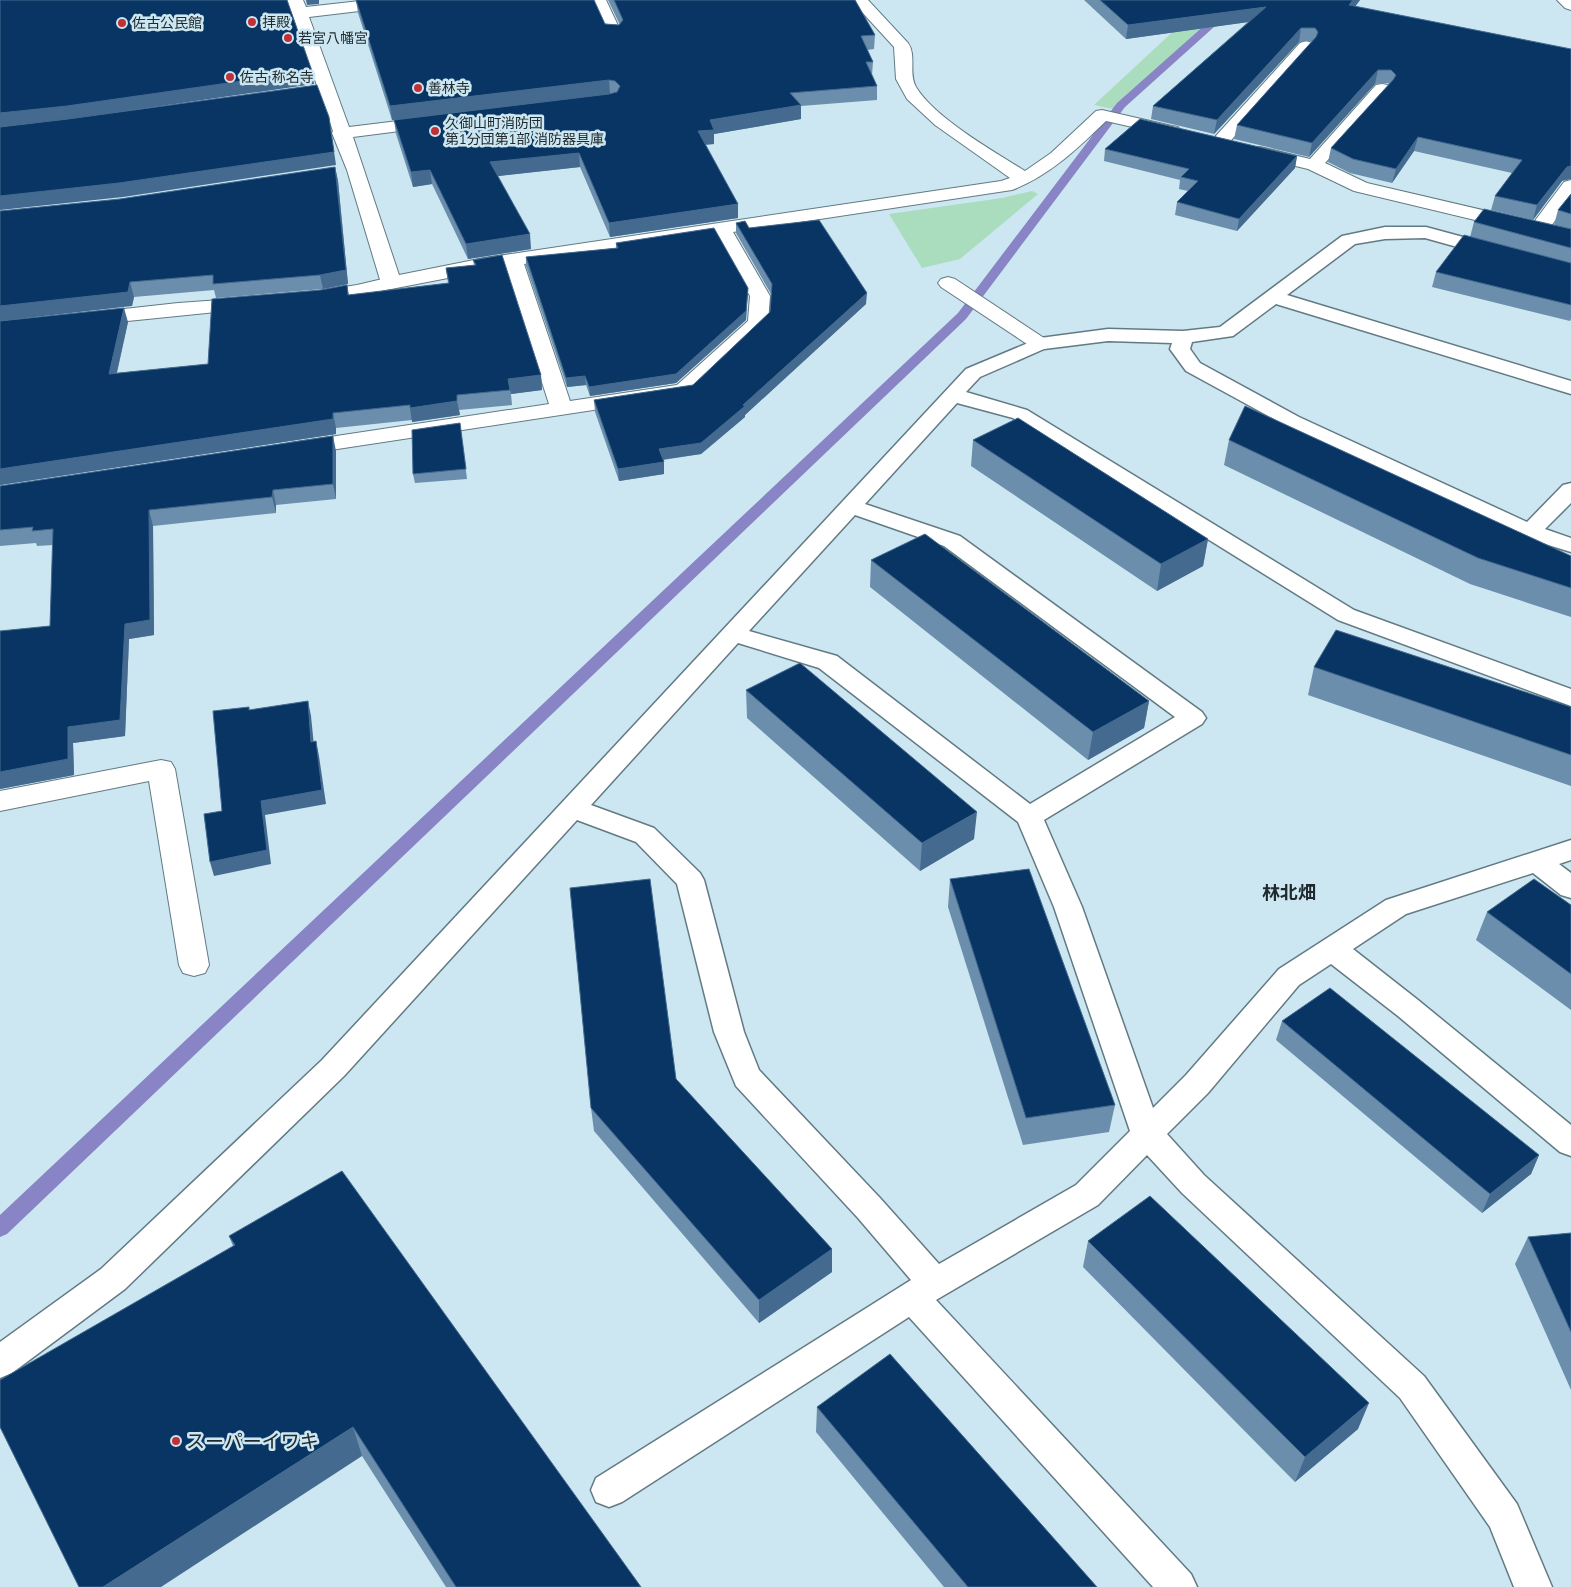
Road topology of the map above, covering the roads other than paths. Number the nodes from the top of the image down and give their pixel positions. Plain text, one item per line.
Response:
1 (410, 0) edge
2 (598, 0) edge
3 (859, 0) edge
4 (1566, 0) edge
5 (1571, 5) edge
6 (297, 7) edge
7 (614, 34) edge
8 (1306, 46) edge
9 (1382, 89) edge
10 (326, 90) junction
11 (307, 92) edge
12 (446, 120) edge
13 (341, 133) junction
14 (1220, 142) junction
15 (1314, 165) junction
16 (356, 170) junction
17 (336, 172) edge
18 (1025, 179) junction
19 (1571, 186) edge
20 (721, 228) junction
21 (1538, 229) junction
22 (1571, 237) edge
23 (1517, 257) edge
24 (513, 260) junction
25 (391, 283) junction
26 (948, 283) dead end
27 (1273, 297) junction
28 (290, 301) edge
29 (267, 303) edge
30 (69, 321) edge
31 (1183, 336) junction
32 (1040, 344) junction
33 (1571, 388) edge
34 (953, 395) junction
35 (562, 409) junction
36 (276, 452) edge
37 (1571, 490) edge
38 (851, 506) junction
39 (1530, 532) junction
40 (1571, 545) edge
41 (733, 634) junction
42 (1571, 698) edge
43 (0, 800) edge
44 (573, 808) junction
45 (1028, 816) junction
46 (1571, 850) edge
47 (1538, 862) junction
48 (1571, 888) edge
49 (1332, 949) junction
50 (194, 965) dead end
51 (1147, 1134) junction
52 (1571, 1143) edge
53 (923, 1290) junction
54 (0, 1362) edge
55 (609, 1490) dead end
56 (1178, 1587) edge
57 (1533, 1587) edge

1 - 6 street
2 - 7 street
3 - 18 street
4 - 5 street
6 - 10 street
8 - 14 street
9 - 15 street
10 - 11 street
10 - 13 street
12 - 13 street
13 - 16 street
14 - 15 street
14 - 18 street
15 - 21 street
16 - 17 street
16 - 25 street
18 - 20 street
19 - 21 street
20 - 24 street
20 - 35 street
21 - 22 street
23 - 27 lane
24 - 25 street
24 - 35 street
25 - 28 street
26 - 32 street
27 - 31 lane
27 - 33 lane
29 - 30 street
31 - 32 lane
31 - 39 lane
32 - 34 lane
34 - 38 lane
34 - 42 lane
35 - 36 street
37 - 39 lane
38 - 41 lane
38 - 45 lane
39 - 40 lane
41 - 44 lane
41 - 45 lane
43 - 50 street
44 - 53 lane
44 - 54 lane
45 - 51 lane
46 - 47 lane
47 - 48 lane
47 - 49 lane
49 - 51 lane
49 - 52 lane
51 - 53 lane
51 - 57 lane
53 - 55 lane
53 - 56 lane

